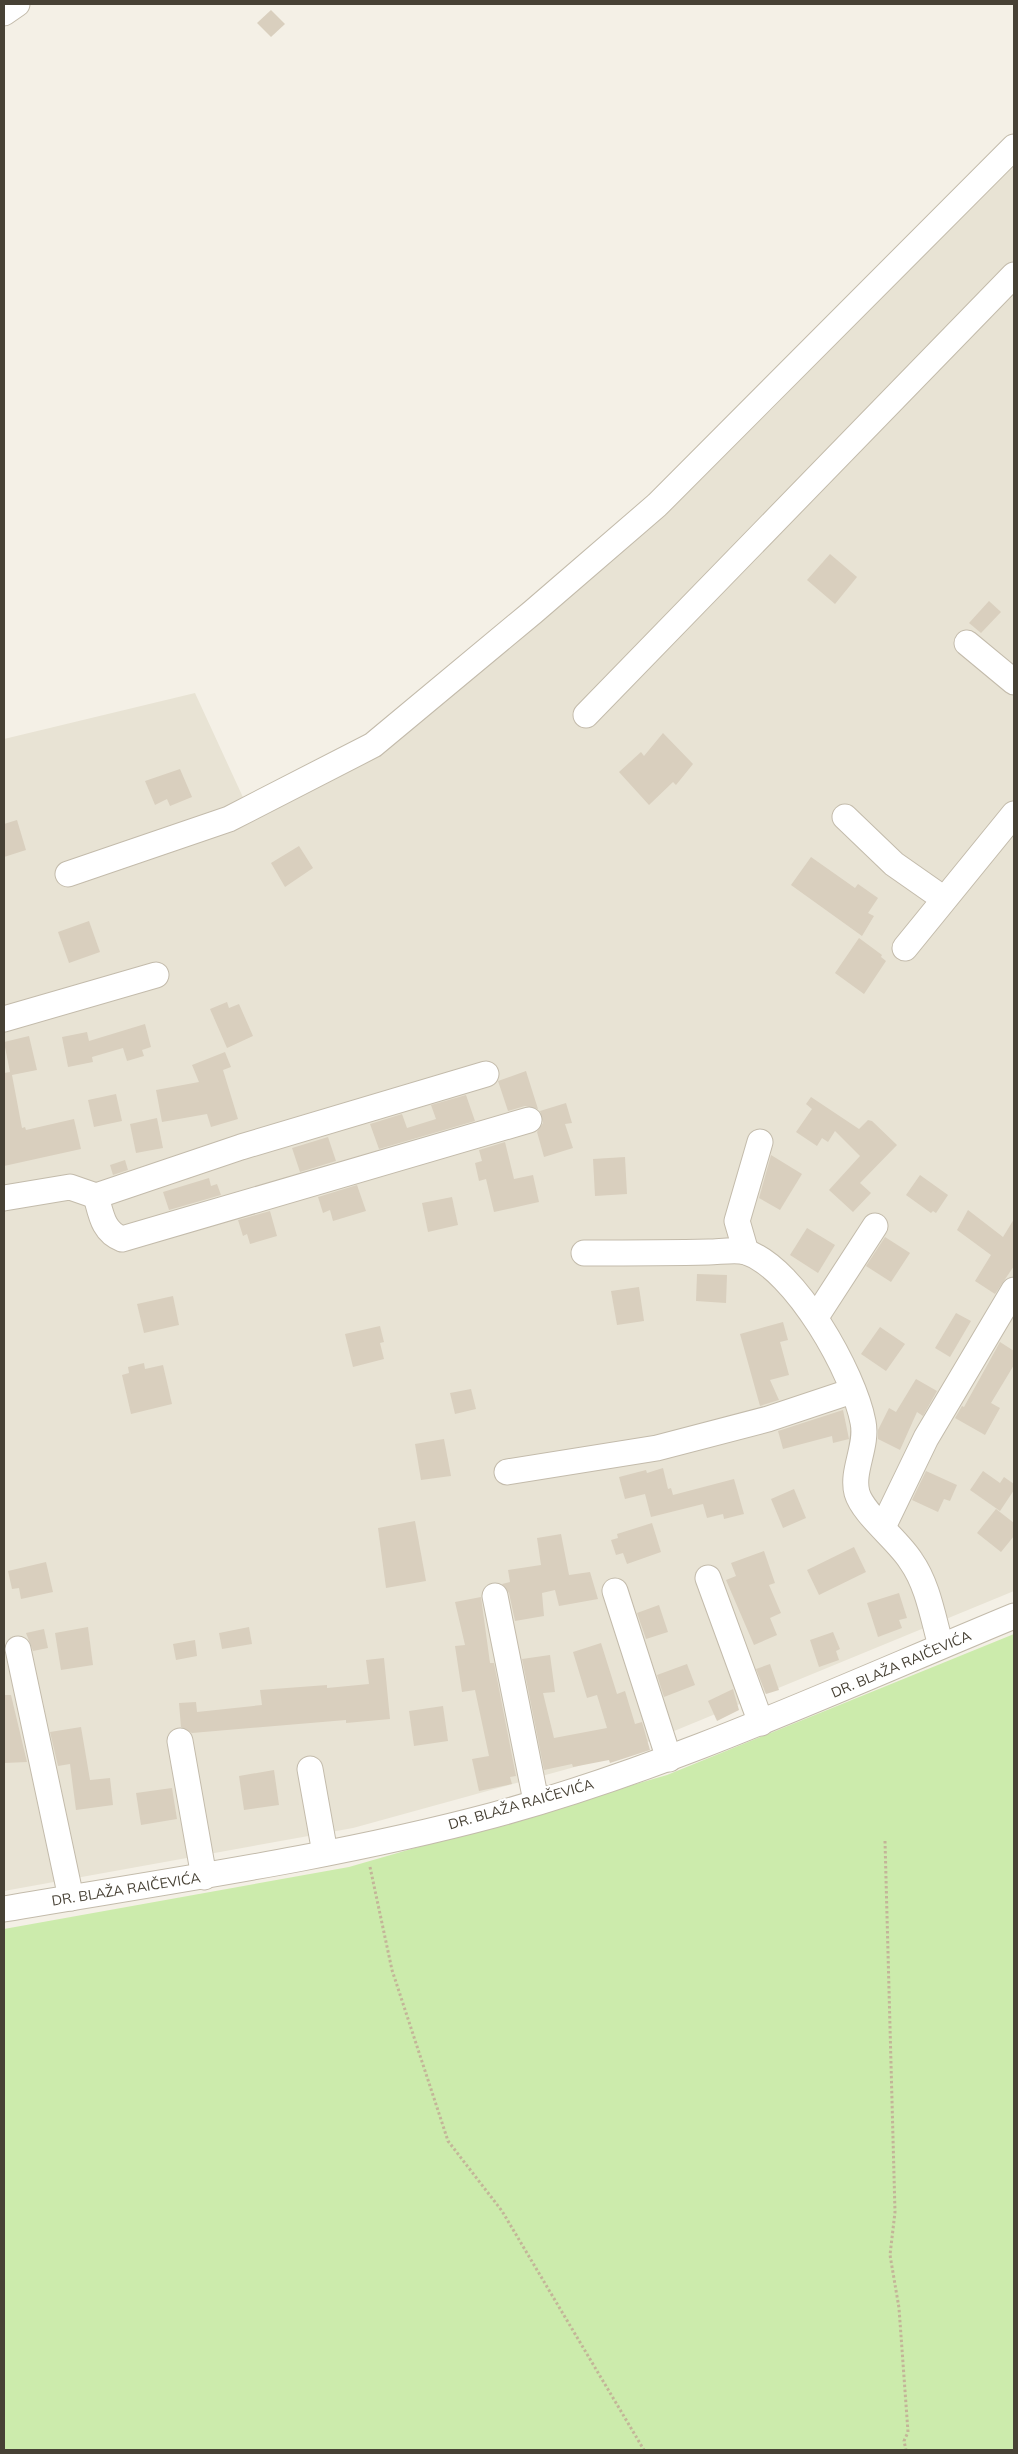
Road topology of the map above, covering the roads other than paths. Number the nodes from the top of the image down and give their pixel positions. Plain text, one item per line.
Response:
1 (17, 4) edge
2 (4, 13) edge
3 (1014, 147) edge
4 (1014, 275) edge
5 (967, 643) dead end
6 (1014, 682) edge
7 (586, 715) dead end
8 (1014, 814) edge
9 (844, 817) dead end
10 (68, 874) dead end
11 (944, 900) junction
12 (904, 948) dead end
13 (156, 975) dead end
14 (4, 1019) edge
15 (486, 1074) dead end
16 (529, 1120) dead end
17 (760, 1142) dead end
18 (96, 1196) junction
19 (4, 1198) edge
20 (875, 1226) dead end
21 (746, 1252) junction
22 (584, 1253) dead end
23 (1014, 1290) edge
24 (816, 1317) junction
25 (852, 1391) junction
26 (507, 1472) dead end
27 (883, 1527) junction
28 (708, 1578) dead end
29 (615, 1591) dead end
30 (495, 1596) dead end
31 (1014, 1616) edge
32 (941, 1646) junction
33 (18, 1649) dead end
34 (761, 1724) junction
35 (180, 1740) dead end
36 (669, 1759) junction
37 (310, 1769) dead end
38 (536, 1801) junction
39 (325, 1853) junction
40 (204, 1877) junction
41 (71, 1898) junction
42 (4, 1909) edge

1 - 2 street
3 - 10 street
4 - 7 street
5 - 6 street
8 - 11 street
9 - 11 street
11 - 12 street
13 - 14 street
15 - 18 street
16 - 18 street
17 - 21 street
18 - 19 street
20 - 24 street
21 - 22 street
21 - 24 street
23 - 27 street
24 - 25 street
25 - 26 street
25 - 27 street
27 - 32 street
28 - 34 street
29 - 36 street
30 - 38 street
31 - 32 street, DR. BLAŽA RAIČEVIĆA
32 - 34 street, DR. BLAŽA RAIČEVIĆA
33 - 41 street
34 - 36 street, DR. BLAŽA RAIČEVIĆA
35 - 40 street
36 - 38 street, DR. BLAŽA RAIČEVIĆA
37 - 39 street
38 - 39 street, DR. BLAŽA RAIČEVIĆA
39 - 40 street, DR. BLAŽA RAIČEVIĆA
40 - 41 street, DR. BLAŽA RAIČEVIĆA
41 - 42 street, DR. BLAŽA RAIČEVIĆA

